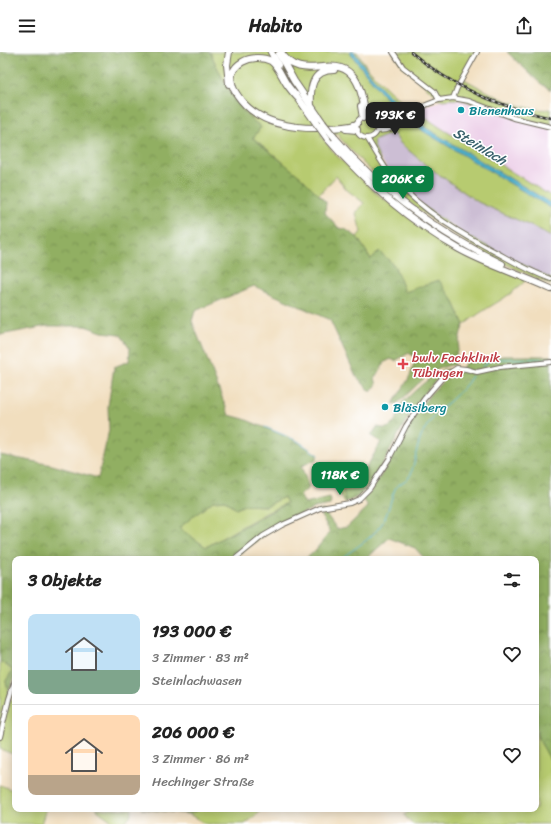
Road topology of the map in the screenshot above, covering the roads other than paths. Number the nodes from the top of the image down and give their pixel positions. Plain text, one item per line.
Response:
1 (229, 52) edge
2 (271, 52) edge
3 (278, 52) edge
4 (281, 52) edge
5 (393, 52) edge
6 (477, 52) edge
7 (298, 98) junction
8 (453, 98) junction
9 (439, 100) junction
10 (311, 106) junction
11 (365, 117) junction
12 (401, 122) junction
13 (377, 124) junction
14 (357, 127) junction
15 (551, 127) edge
16 (377, 131) junction
17 (373, 136) junction
18 (367, 138) junction
19 (374, 149) junction
20 (551, 279) edge
21 (551, 288) edge
22 (551, 362) edge
23 (239, 556) edge
24 (12, 688) edge
25 (0, 737) edge

1 - 14 highway
2 - 7 highway
3 - 10 highway
4 - 11 highway
5 - 9 street
6 - 8 street
7 - 14 highway
7 - 21 highway, bridge
8 - 9 street
8 - 15 street
9 - 12 street
10 - 11 highway
10 - 21 highway, bridge
11 - 13 street
11 - 14 street
12 - 13 street
12 - 16 street
13 - 16 street
14 - 18 street
16 - 17 street
17 - 18 street
17 - 19 street
18 - 19 street
19 - 20 street
22 - 23 street
24 - 25 street

